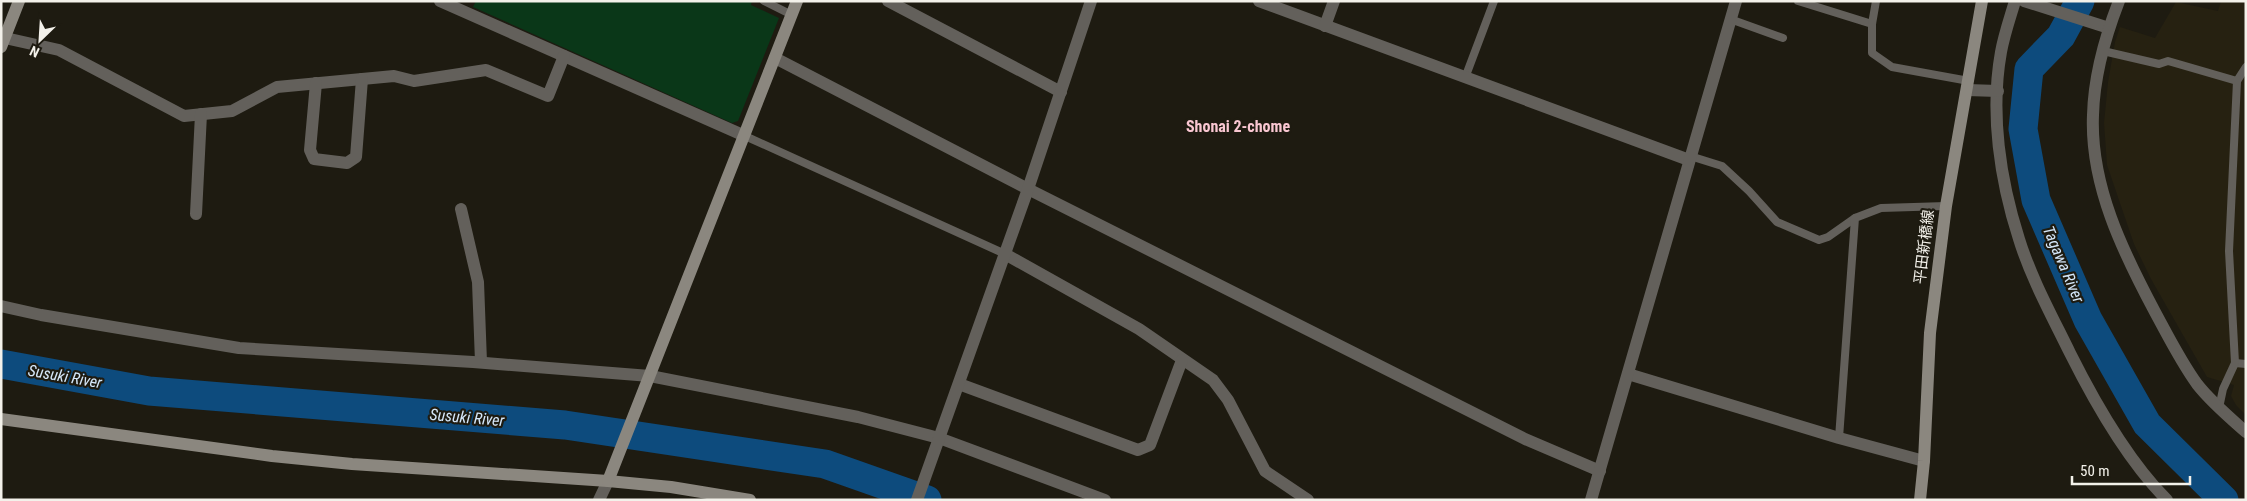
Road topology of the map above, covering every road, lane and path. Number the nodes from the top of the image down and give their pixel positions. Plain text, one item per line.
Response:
1 (19, 1) edge
2 (440, 1) edge
3 (764, 1) edge
4 (797, 1) edge
5 (888, 1) edge
6 (1091, 1) edge
7 (1260, 1) edge
8 (1334, 1) edge
9 (1494, 1) edge
10 (1736, 1) edge
11 (1798, 1) edge
12 (1876, 1) edge
13 (1982, 1) edge
14 (2015, 1) edge
15 (2024, 1) edge
16 (2119, 1) edge
17 (792, 15) junction
18 (1730, 19) junction
19 (1872, 24) junction
20 (1325, 26) junction
21 (2105, 27) junction
22 (1783, 38) dead end
23 (2, 41) edge
24 (2103, 50) junction
25 (564, 56) junction
26 (775, 58) junction
27 (2246, 67) edge
28 (1466, 78) junction
29 (362, 79) junction
30 (2237, 80) junction
31 (316, 83) junction
32 (1968, 85) junction
33 (1998, 91) junction
34 (1061, 92) junction
35 (201, 114) junction
36 (745, 136) junction
37 (1689, 158) junction
38 (1028, 189) junction
39 (1946, 206) junction
40 (462, 209) dead end
41 (196, 214) dead end
42 (1855, 218) junction
43 (1005, 254) junction
44 (1, 306) edge
45 (1182, 360) junction
46 (481, 362) junction
47 (2235, 363) junction
48 (2246, 364) edge
49 (1628, 374) junction
50 (649, 381) junction
51 (959, 384) junction
52 (2219, 408) junction
53 (1, 419) edge
54 (2246, 432) edge
55 (1838, 438) junction
56 (937, 443) junction
57 (1924, 461) junction
58 (1600, 471) junction
59 (610, 476) junction
60 (600, 500) edge
61 (750, 500) edge
62 (917, 500) edge
63 (1105, 500) edge
64 (1308, 500) edge
65 (1591, 500) edge
66 (1920, 500) edge
67 (2167, 500) edge

1 - 23 street
2 - 25 street
3 - 17 lane
4 - 17 street
5 - 34 street
6 - 34 street
7 - 20 street
8 - 20 street
9 - 28 lane
10 - 18 street
11 - 19 lane
12 - 19 lane
13 - 32 street, 平田新橋線
14 - 33 street
15 - 21 street
16 - 21 street
17 - 26 street
18 - 22 lane
18 - 37 street
19 - 32 lane
20 - 28 street
21 - 24 street
23 - 35 street
24 - 30 lane
24 - 52 street
25 - 29 street
25 - 36 street
26 - 36 street
26 - 38 street
27 - 30 lane
28 - 37 street
29 - 31 street
29 - 31 street
30 - 47 lane
31 - 35 street
32 - 33 street
32 - 39 street, 平田新橋線
33 - 67 street
34 - 38 street
35 - 41 street
36 - 43 lane
36 - 50 street
37 - 42 lane
37 - 49 street
38 - 43 street
38 - 58 street
39 - 42 lane
39 - 57 street, 平田新橋線
40 - 46 street
42 - 55 lane
43 - 45 street
43 - 51 street
44 - 46 street
45 - 51 street
45 - 64 street
46 - 50 street
47 - 48 lane
47 - 52 lane
49 - 55 street
49 - 58 street
50 - 56 street
50 - 59 street
51 - 56 street
52 - 54 street
53 - 59 street
55 - 57 street
56 - 62 street
56 - 63 street
57 - 66 street, 平田新橋線
58 - 65 street
59 - 60 street
59 - 61 street

